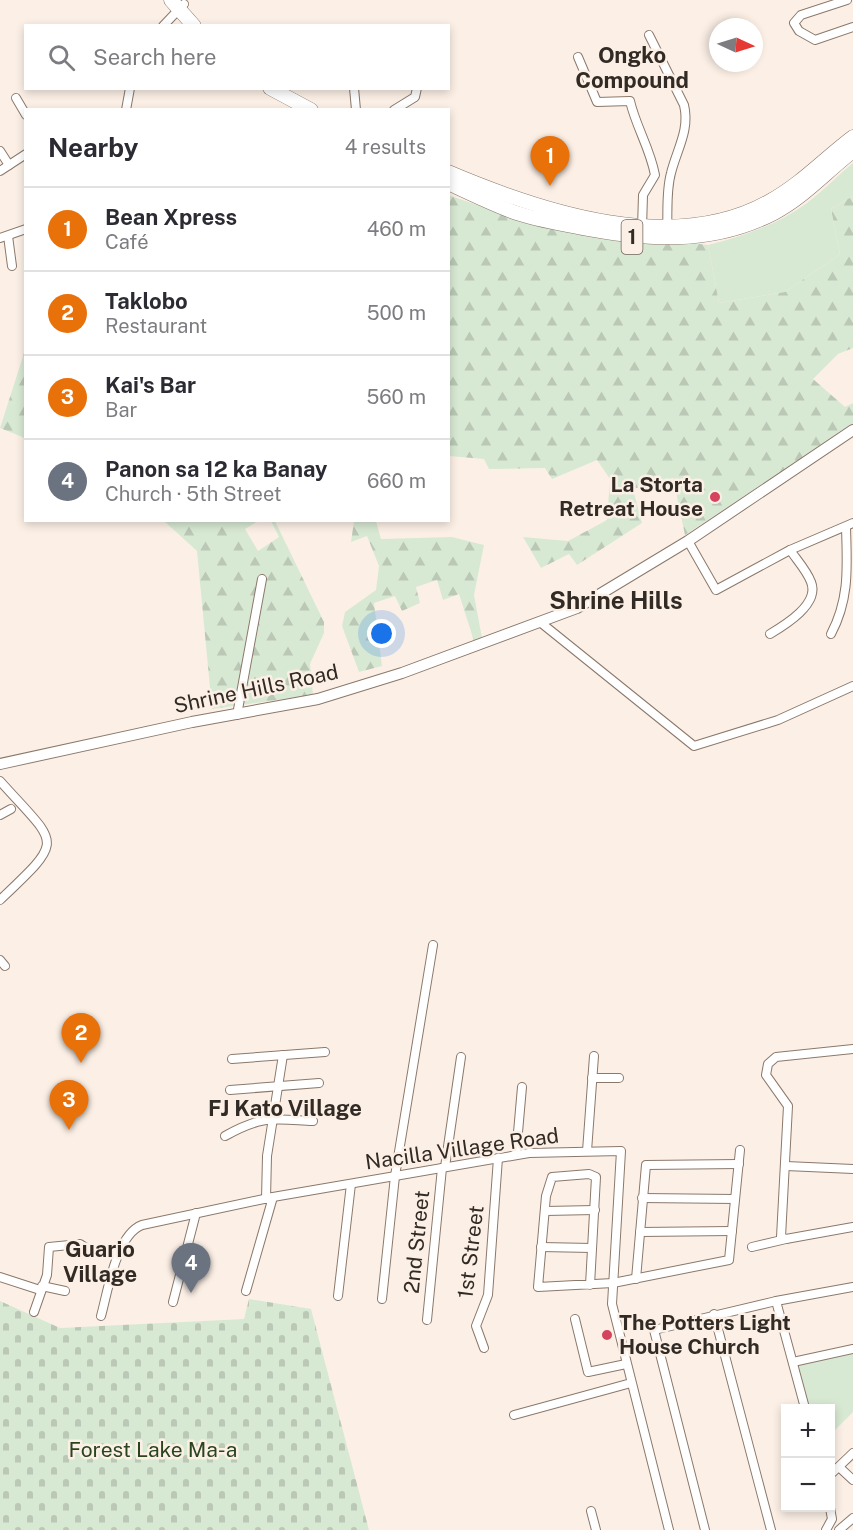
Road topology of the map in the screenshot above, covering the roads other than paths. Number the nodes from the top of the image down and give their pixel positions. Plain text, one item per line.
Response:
1 (847, 0) edge
2 (179, 3) edge
3 (164, 24) edge
4 (193, 24) edge
5 (202, 24) edge
6 (853, 27) edge
7 (649, 34) dead end
8 (578, 57) dead end
9 (130, 90) edge
10 (260, 90) edge
11 (274, 90) edge
12 (354, 90) edge
13 (417, 90) edge
14 (16, 98) dead end
15 (126, 108) edge
16 (290, 108) edge
17 (307, 108) edge
18 (356, 108) edge
19 (397, 108) edge
20 (24, 112) edge
21 (853, 136) edge
22 (0, 151) edge
23 (853, 151) edge
24 (24, 155) edge
25 (9, 165) junction
26 (0, 171) edge
27 (450, 173) edge
28 (450, 184) edge
29 (24, 230) edge
30 (642, 232) junction
31 (667, 233) junction
32 (4, 237) edge
33 (12, 266) dead end
34 (853, 430) edge
35 (850, 525) edge
36 (688, 541) junction
37 (790, 550) junction
38 (262, 579) dead end
39 (540, 622) junction
40 (770, 634) dead end
41 (831, 634) dead end
42 (853, 686) edge
43 (237, 715) junction
44 (0, 764) edge
45 (0, 781) edge
46 (11, 809) dead end
47 (0, 815) edge
48 (0, 900) edge
49 (433, 945) dead end
50 (853, 1049) edge
51 (325, 1052) dead end
52 (283, 1055) junction
53 (594, 1056) dead end
54 (461, 1057) dead end
55 (232, 1059) dead end
56 (592, 1077) junction
57 (619, 1078) dead end
58 (319, 1083) dead end
59 (278, 1086) junction
60 (522, 1087) dead end
61 (230, 1090) dead end
62 (272, 1119) junction
63 (313, 1121) dead end
64 (225, 1136) dead end
65 (740, 1150) dead end
66 (587, 1151) junction
67 (516, 1155) junction
68 (498, 1158) junction
69 (739, 1164) junction
70 (786, 1166) junction
71 (444, 1167) junction
72 (853, 1169) edge
73 (395, 1176) junction
74 (351, 1184) junction
75 (269, 1198) junction
76 (642, 1198) junction
77 (735, 1199) junction
78 (595, 1210) junction
79 (545, 1211) junction
80 (196, 1213) junction
81 (853, 1227) edge
82 (732, 1231) junction
83 (640, 1232) junction
84 (786, 1239) junction
85 (541, 1247) junction
86 (752, 1247) dead end
87 (592, 1248) junction
88 (120, 1250) junction
89 (0, 1277) edge
90 (636, 1279) junction
91 (613, 1283) junction
92 (590, 1285) junction
93 (853, 1287) edge
94 (41, 1288) junction
95 (65, 1291) dead end
96 (246, 1291) dead end
97 (338, 1296) dead end
98 (382, 1299) dead end
99 (776, 1301) junction
100 (173, 1302) dead end
101 (34, 1312) dead end
102 (714, 1314) junction
103 (101, 1316) dead end
104 (575, 1319) dead end
105 (427, 1320) dead end
106 (484, 1348) dead end
107 (853, 1349) edge
108 (792, 1362) junction
109 (626, 1364) junction
110 (631, 1383) junction
111 (804, 1404) edge
112 (514, 1415) dead end
113 (853, 1454) edge
114 (839, 1467) junction
115 (835, 1471) edge
116 (853, 1480) edge
117 (591, 1510) dead end
118 (831, 1512) edge
119 (853, 1518) edge
120 (596, 1530) edge
121 (669, 1530) edge
122 (705, 1530) edge
123 (771, 1530) edge
124 (828, 1530) edge
125 (840, 1530) edge

1 - 6 street
2 - 3 street
2 - 4 highway
2 - 5 highway
7 - 31 street
8 - 30 street
9 - 15 street
10 - 16 highway
11 - 17 highway
12 - 18 street
13 - 19 street
14 - 20 street
21 - 31 highway, 1
22 - 25 street
23 - 31 highway, 1
24 - 25 street
25 - 26 street
27 - 30 highway, 1
28 - 30 highway, 1
29 - 32 street
30 - 31 highway, 1
32 - 33 street
34 - 36 street, Shrine Hills Road
35 - 37 street
35 - 41 street
36 - 37 street
36 - 39 street, Shrine Hills Road
37 - 40 street
38 - 43 street
39 - 42 street
39 - 43 street, Shrine Hills Road
43 - 44 street, Shrine Hills Road
45 - 48 street
46 - 47 street
49 - 73 street
50 - 70 street
51 - 52 street
52 - 55 street
52 - 59 street
53 - 56 street
54 - 71 street, 2nd Street
56 - 57 street
56 - 66 street
58 - 59 street
59 - 61 street
59 - 62 street
60 - 67 street
62 - 63 street
62 - 64 street
62 - 75 street
65 - 69 street
66 - 67 street, Nacilla Village Road
66 - 91 street, Nacilla Village Road
67 - 68 street, Nacilla Village Road
68 - 71 street, Nacilla Village Road
68 - 106 street, 1st Street
69 - 76 street
69 - 77 street
70 - 72 street
70 - 84 street
71 - 73 street, Nacilla Village Road
71 - 105 street, 2nd Street
73 - 74 street, Nacilla Village Road
73 - 98 street
74 - 75 street, Nacilla Village Road
74 - 97 street
75 - 80 street, Nacilla Village Road
75 - 96 street
76 - 77 street
76 - 83 street
77 - 82 street
78 - 79 street
78 - 79 street
78 - 87 street
79 - 85 street
80 - 88 street, Nacilla Village Road
80 - 100 street
81 - 84 street
82 - 83 street
82 - 90 street
83 - 90 street
84 - 86 street
85 - 87 street
85 - 92 street
87 - 92 street
88 - 94 street
88 - 103 street
89 - 94 street
90 - 91 street
91 - 92 street
91 - 109 street, Nacilla Village Road
93 - 99 street
94 - 95 street
94 - 101 street
99 - 102 street
99 - 108 street
102 - 122 street
102 - 123 street
104 - 109 street
107 - 108 street
108 - 111 street
109 - 110 street, Nacilla Village Road
110 - 112 street
110 - 121 street, Nacilla Village Road
113 - 114 street
114 - 115 street
114 - 116 street
117 - 120 street
118 - 124 street
119 - 125 street

